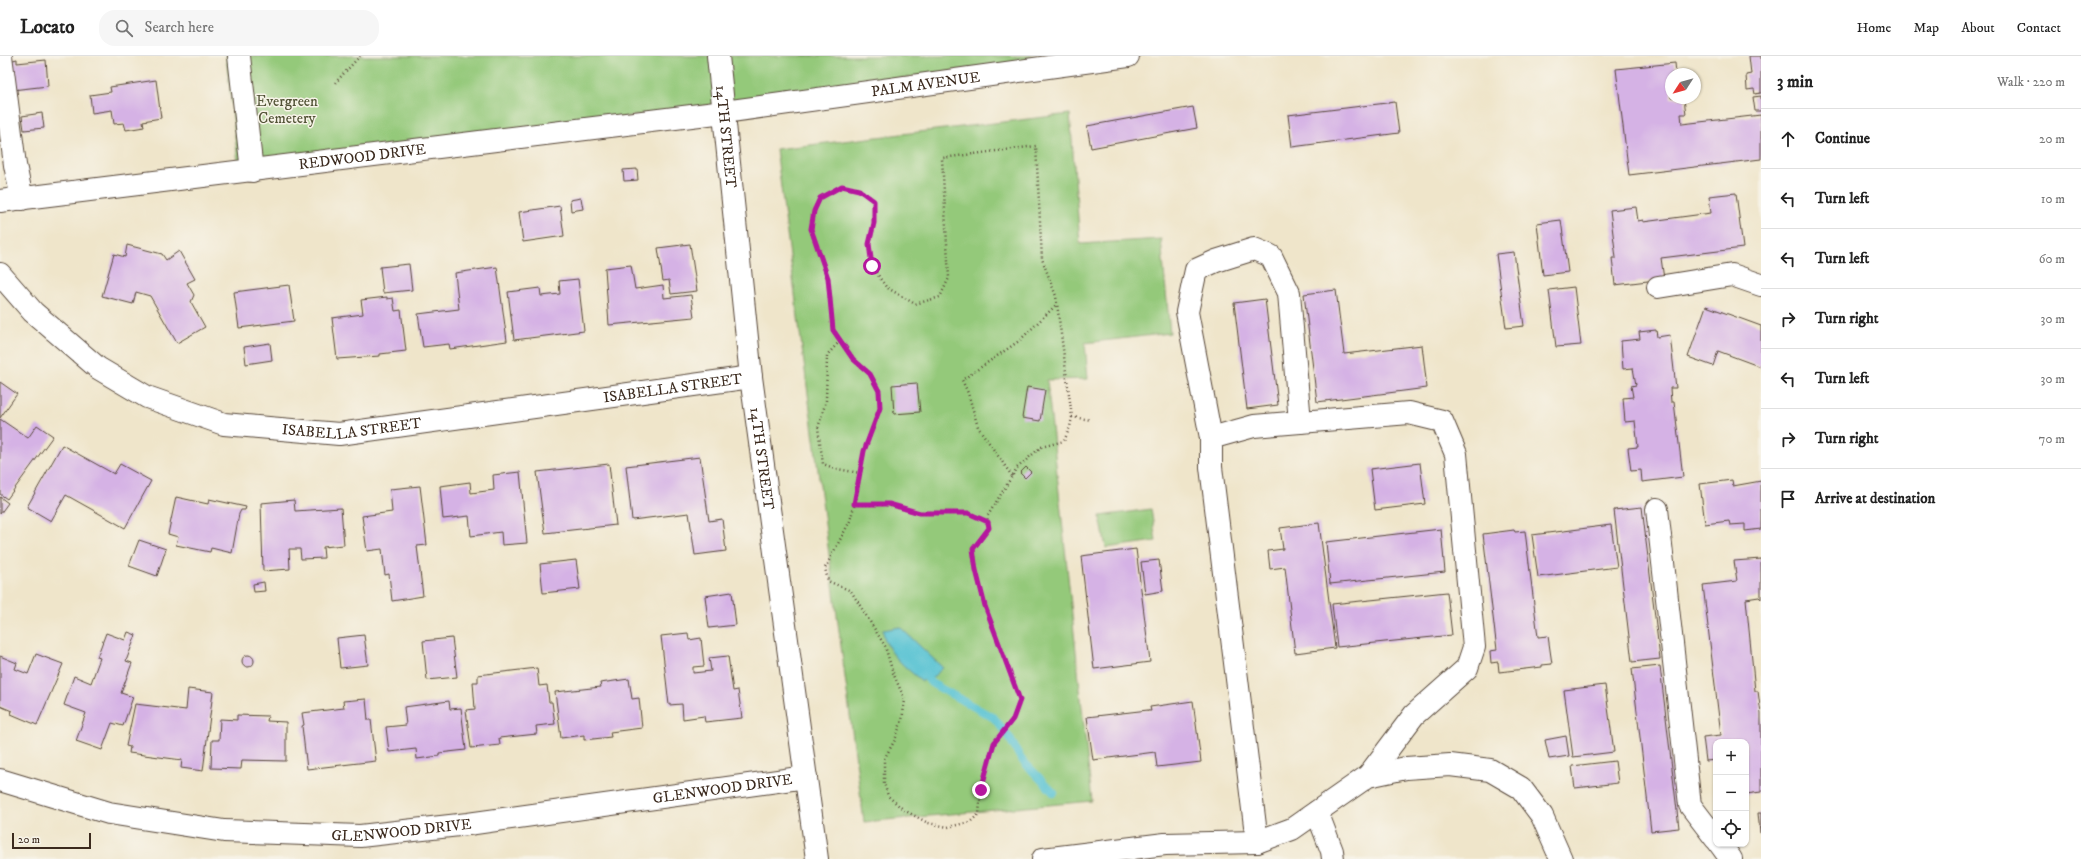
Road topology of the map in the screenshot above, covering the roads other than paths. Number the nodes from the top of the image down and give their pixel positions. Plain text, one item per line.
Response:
1 (1, 56) edge
2 (239, 56) edge
3 (718, 56) edge
4 (1128, 56) edge
5 (724, 112) junction
6 (252, 171) junction
7 (22, 199) junction
8 (0, 200) edge
9 (0, 274) edge
10 (1761, 285) edge
11 (1658, 287) dead end
12 (751, 376) junction
13 (1300, 422) junction
14 (1211, 438) junction
15 (1657, 509) dead end
16 (1368, 776) junction
17 (806, 777) junction
18 (0, 780) edge
19 (1316, 812) junction
20 (1713, 835) edge
21 (1257, 842) junction
22 (1722, 847) edge
23 (1166, 851) edge
24 (817, 859) edge
25 (1043, 859) edge
26 (1333, 859) edge
27 (1561, 859) edge
28 (1731, 859) edge

1 - 7 street
2 - 6 street
3 - 5 street, 14TH STREET
4 - 5 street, PALM AVENUE
5 - 6 street, REDWOOD DRIVE
5 - 12 street, 14TH STREET
6 - 7 street, REDWOOD DRIVE
7 - 8 street, REDWOOD DRIVE
9 - 12 street, ISABELLA STREET
10 - 11 street
12 - 17 street, 14TH STREET
13 - 14 street
13 - 14 street
13 - 16 street
14 - 21 street
15 - 20 street
16 - 19 street
16 - 27 street
17 - 18 street, GLENWOOD DRIVE
17 - 24 street, 14TH STREET
19 - 21 street
19 - 26 street
21 - 23 street
22 - 28 street
23 - 25 street

